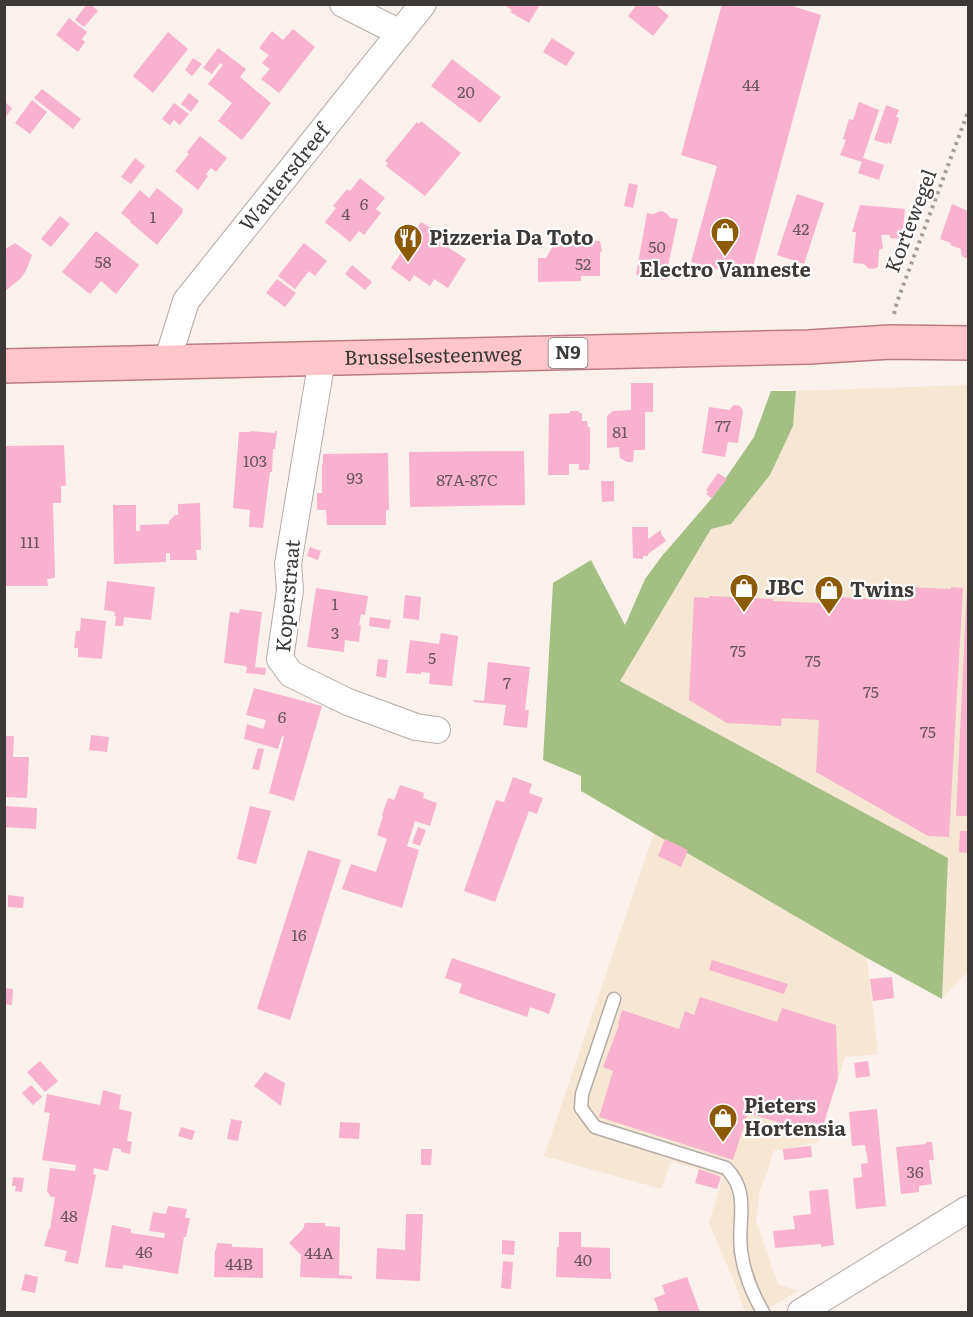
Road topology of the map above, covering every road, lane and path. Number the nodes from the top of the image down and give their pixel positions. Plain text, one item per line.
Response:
1 (343, 4) edge
2 (423, 4) edge
3 (400, 33) junction
4 (969, 112) edge
5 (890, 342) junction
6 (969, 343) edge
7 (322, 359) junction
8 (167, 362) junction
9 (4, 366) edge
10 (437, 730) dead end
11 (615, 999) dead end
12 (969, 1209) edge
13 (763, 1312) edge
14 (801, 1312) edge

1 - 3 street
2 - 3 street, Wautersdreef
3 - 8 street, Wautersdreef
4 - 5 path, Kortewegel
5 - 6 main road, Brusselsesteenweg / N9
5 - 7 main road, Brusselsesteenweg / N9
7 - 8 main road, Brusselsesteenweg / N9
7 - 10 street, Koperstraat
8 - 9 main road, Brusselsesteenweg / N9
11 - 13 lane
12 - 14 street

